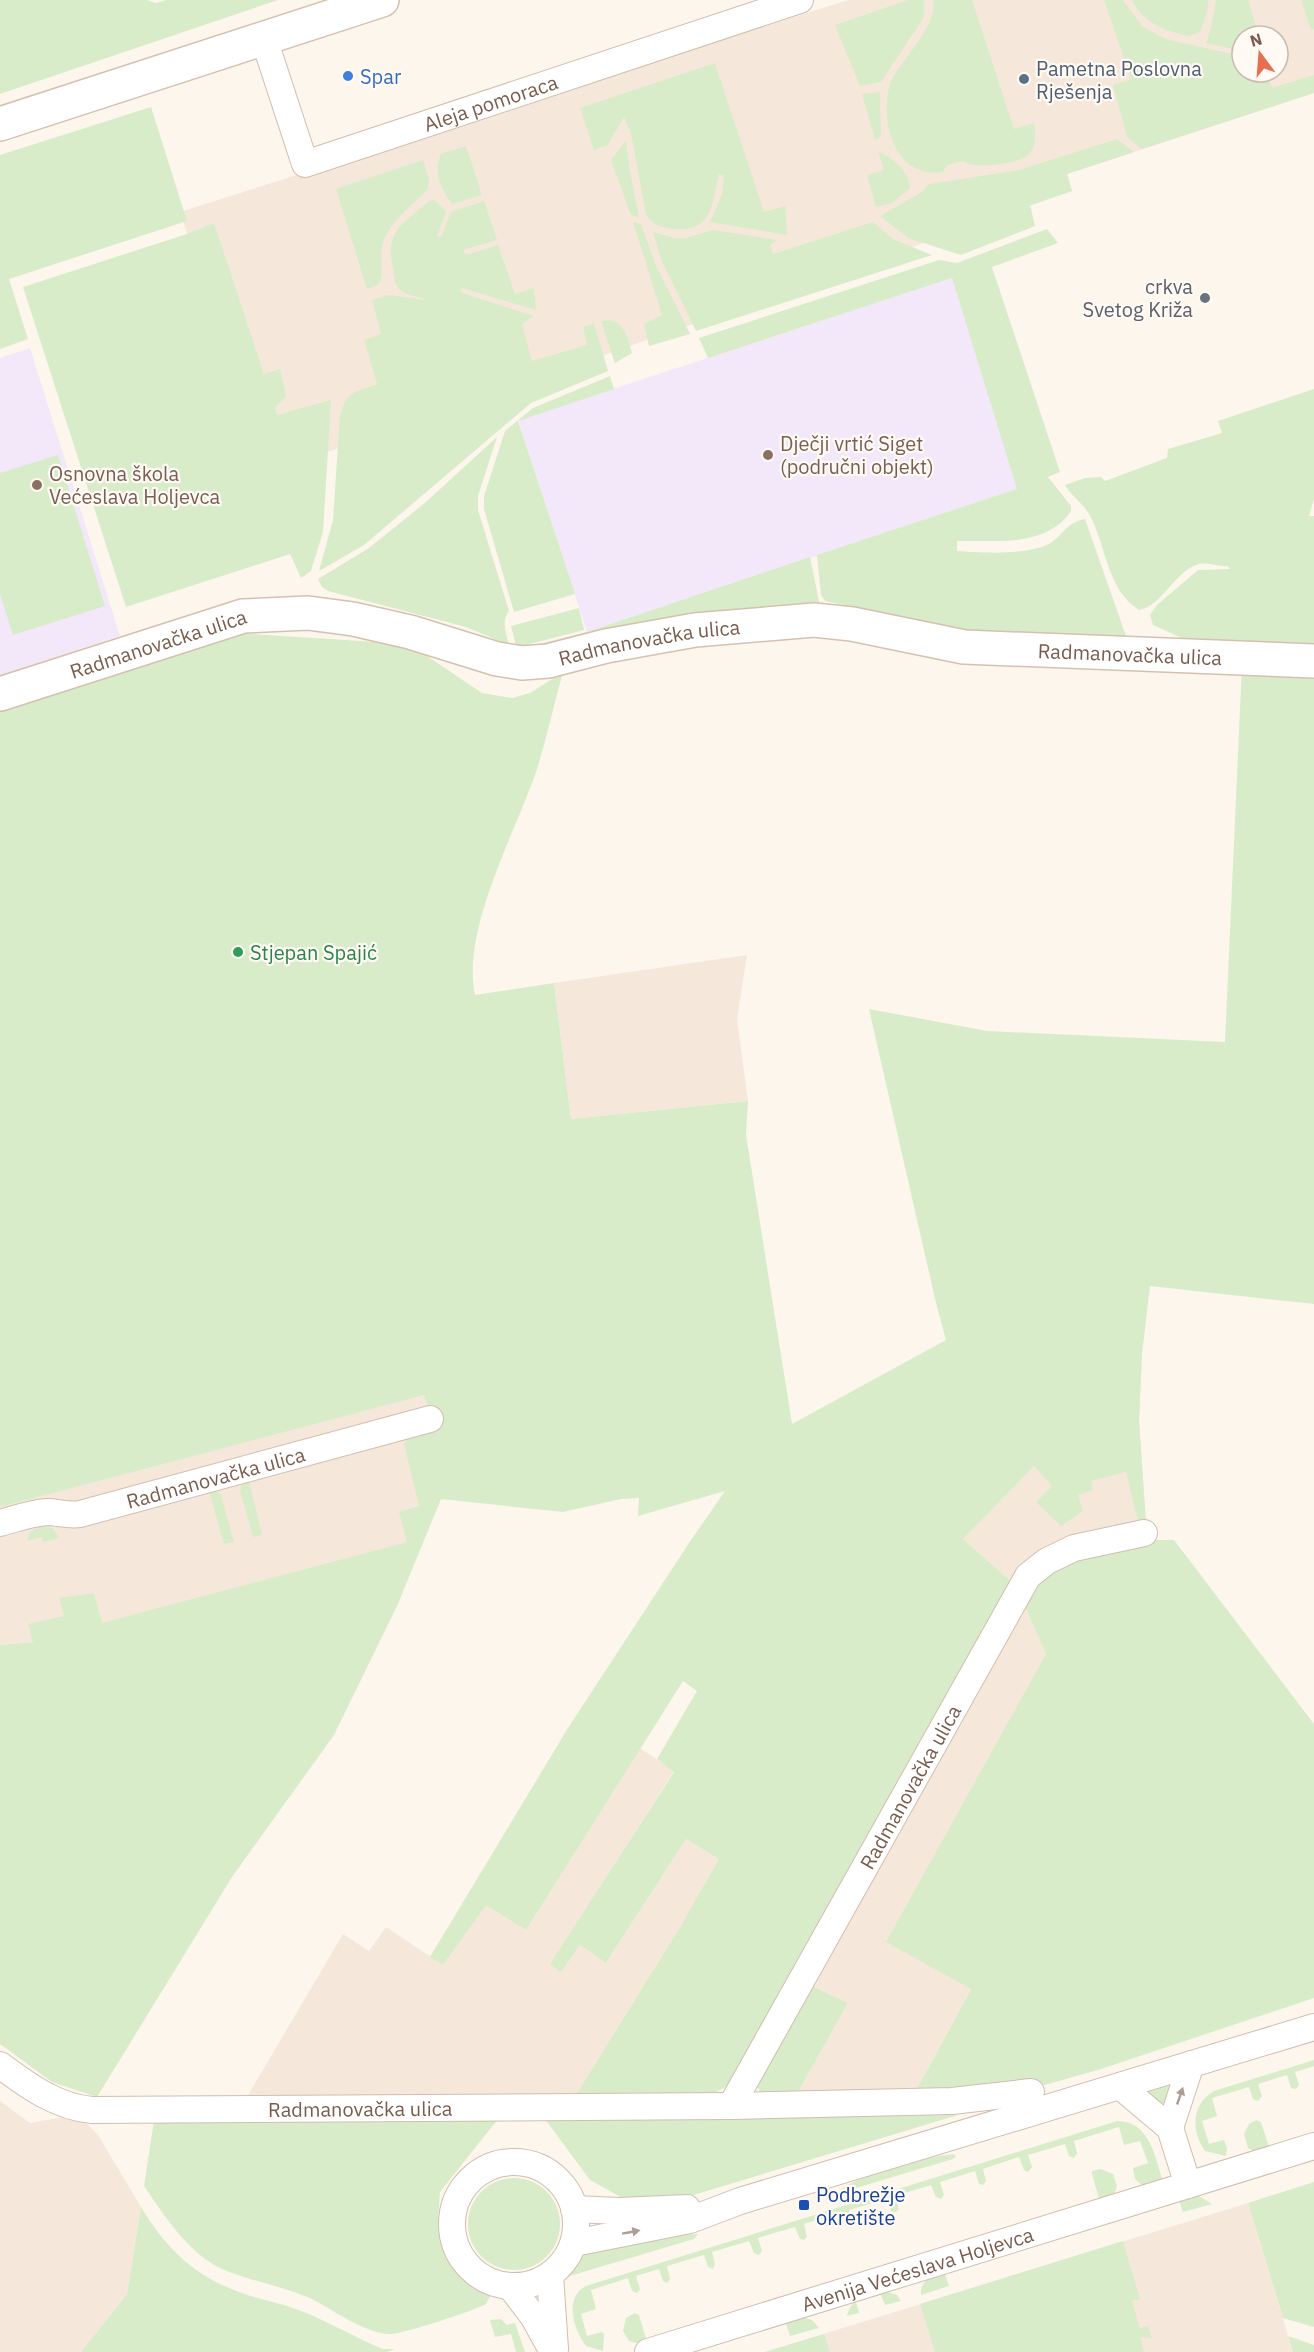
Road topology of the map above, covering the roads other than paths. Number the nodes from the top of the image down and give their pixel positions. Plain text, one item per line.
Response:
1 (382, 0) edge
2 (800, 0) edge
3 (264, 39) junction
4 (0, 124) edge
5 (1314, 661) edge
6 (0, 694) edge
7 (430, 1419) dead end
8 (0, 1523) edge
9 (1144, 1533) dead end
10 (1314, 2027) edge
11 (1191, 2064) junction
12 (0, 2065) edge
13 (1120, 2086) junction
14 (1031, 2092) dead end
15 (731, 2106) junction
16 (1170, 2128) junction
17 (1314, 2146) edge
18 (1188, 2185) junction
19 (740, 2201) junction
20 (574, 2209) junction
21 (574, 2243) junction
22 (549, 2275) junction
23 (510, 2286) junction
24 (554, 2352) edge
25 (648, 2352) edge

1 - 3 street
2 - 3 street, Aleja pomoraca
3 - 4 street
5 - 6 street, Radmanovačka ulica
7 - 8 street, Radmanovačka ulica
9 - 15 street, Radmanovačka ulica
10 - 11 street
11 - 13 street
16 -> 11 street
12 - 15 street, Radmanovačka ulica
13 - 16 street
13 - 19 street
14 - 15 street, Radmanovačka ulica
16 - 18 street
17 - 18 street, Avenija Većeslava Holjevca
18 - 25 street, Avenija Većeslava Holjevca
19 - 20 street
21 -> 19 street
20 - 21 street
20 - 23 street
21 - 22 street
22 - 23 street
22 - 24 street
23 - 24 street

